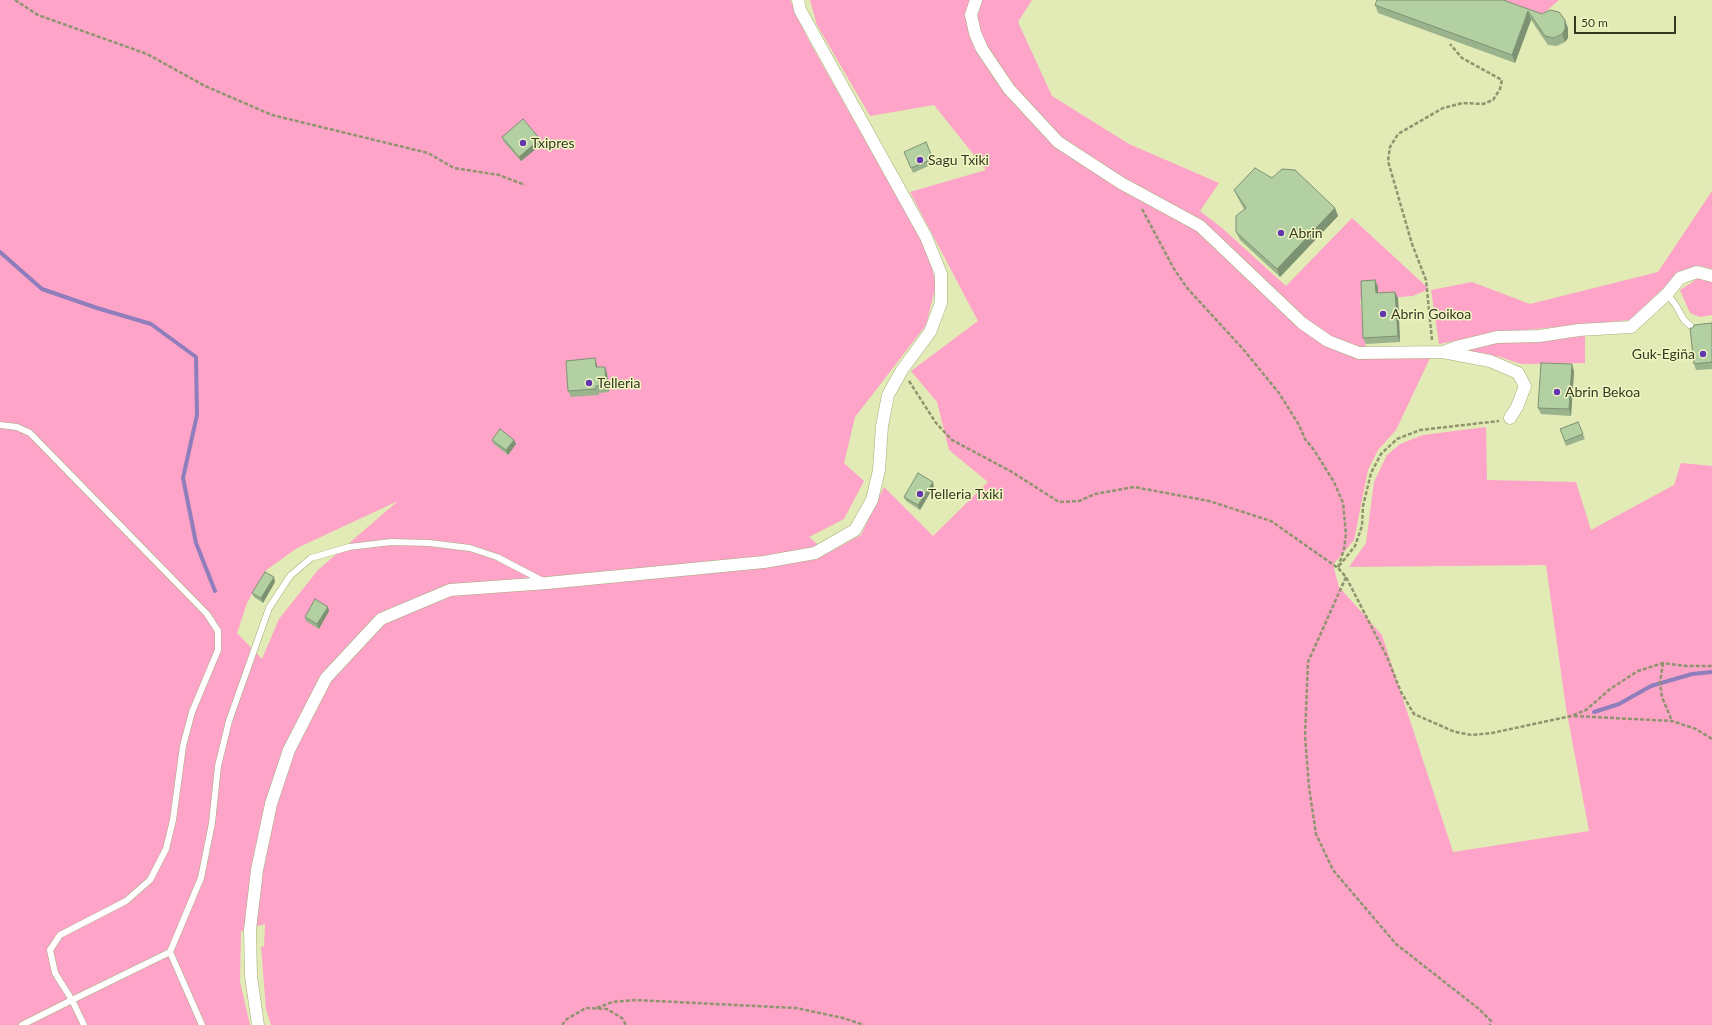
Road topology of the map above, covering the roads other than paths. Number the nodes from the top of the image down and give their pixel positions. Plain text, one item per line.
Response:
1 (798, 0) edge
2 (976, 0) edge
3 (1712, 276) edge
4 (1667, 294) junction
5 (1693, 328) edge
6 (1438, 352) junction
7 (1510, 418) road end
8 (0, 425) edge
9 (547, 583) junction
10 (170, 952) junction
11 (72, 1000) junction
12 (22, 1025) edge
13 (84, 1025) edge
14 (202, 1025) edge
15 (258, 1025) edge

1 - 9 street
2 - 6 street
3 - 4 street
4 - 5 lane
4 - 6 street
6 - 7 street
8 - 11 lane
9 - 10 lane
9 - 15 street
10 - 11 lane
10 - 14 lane
11 - 12 lane
11 - 13 lane

